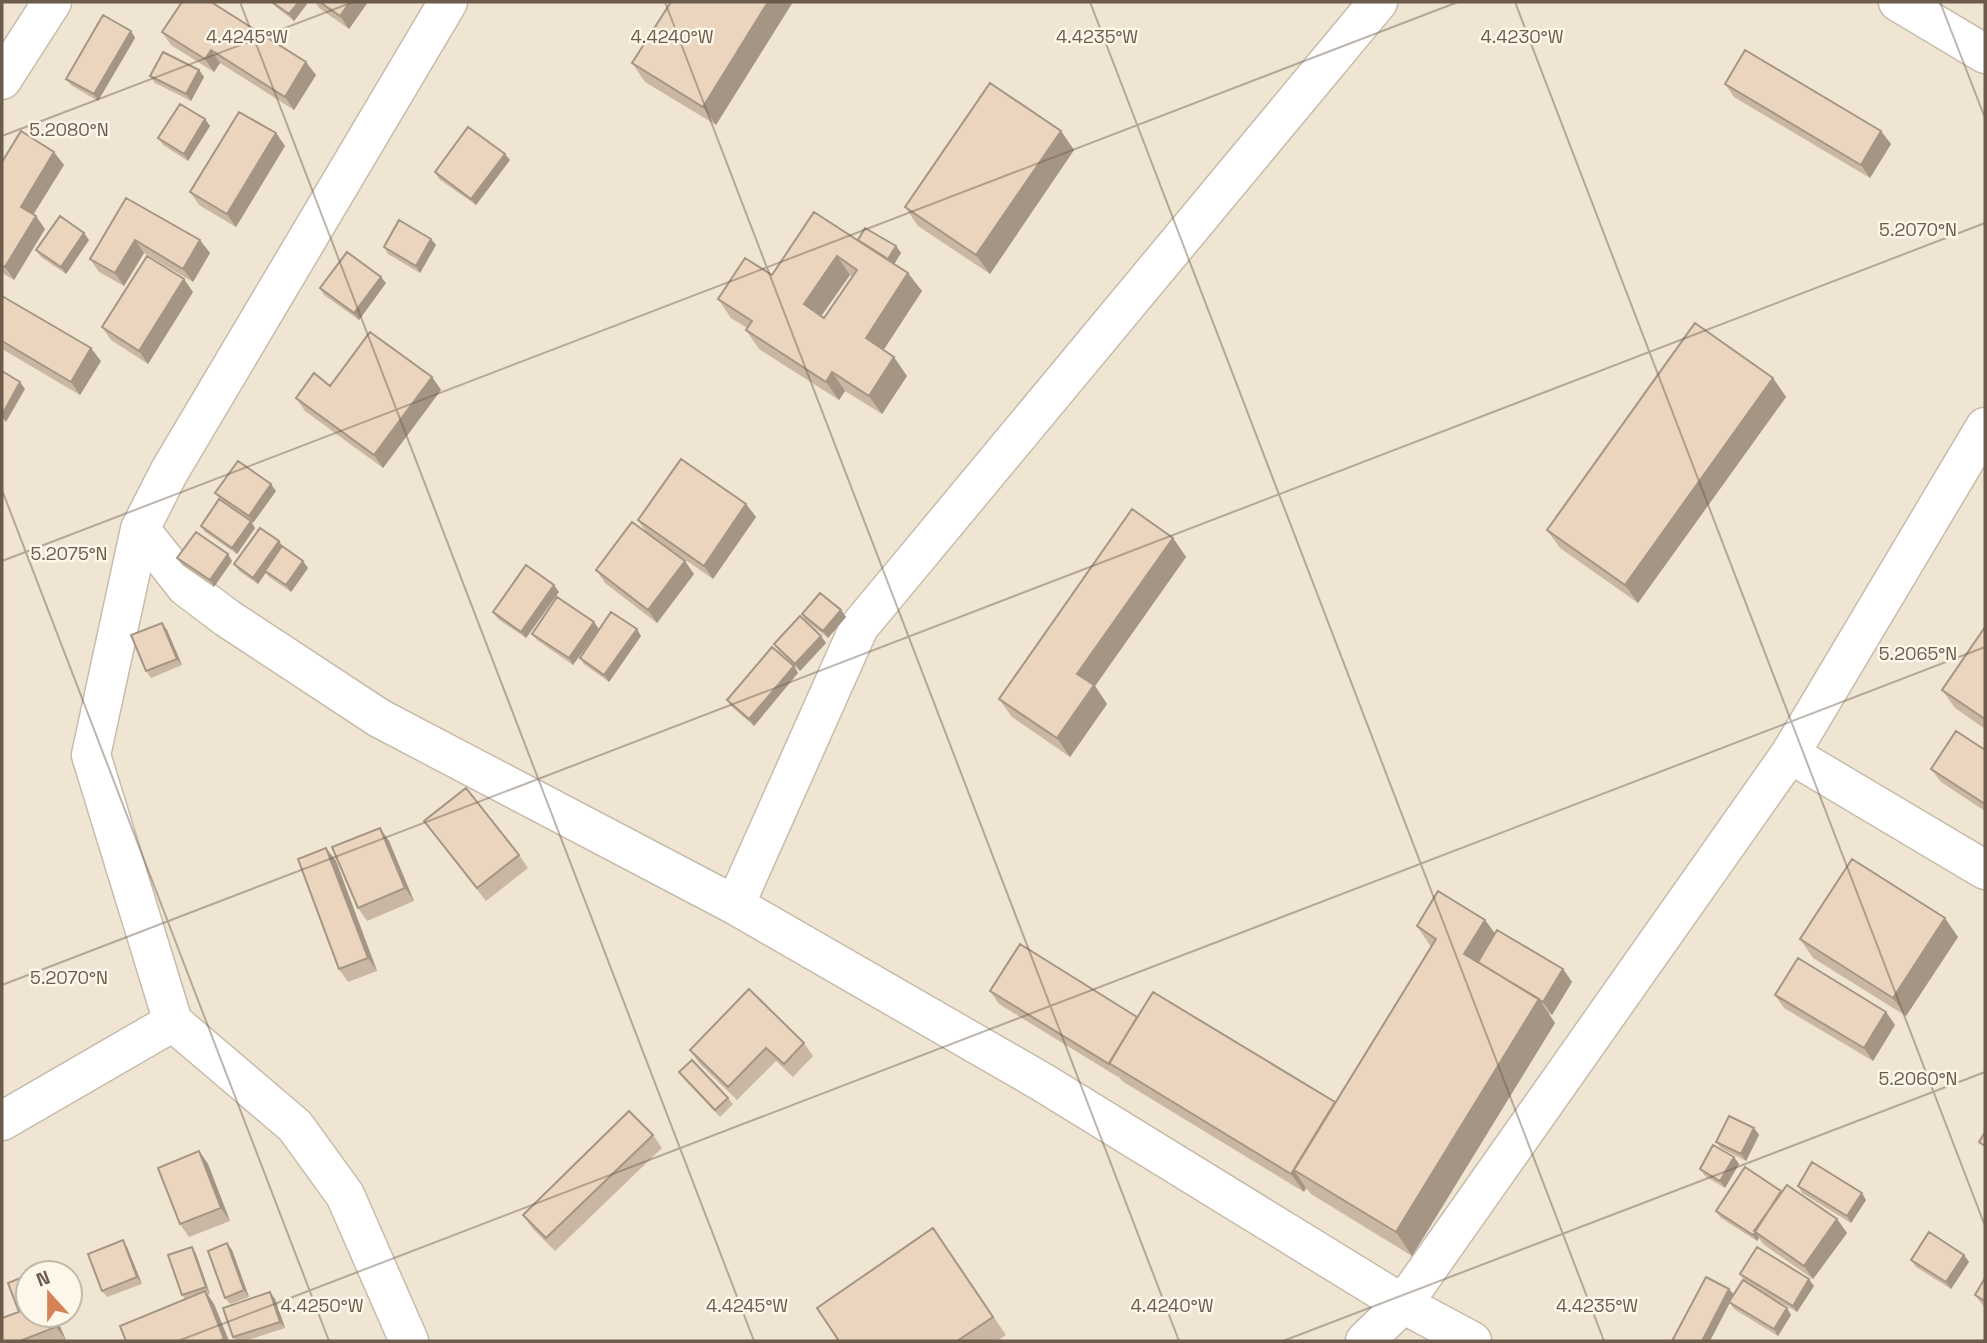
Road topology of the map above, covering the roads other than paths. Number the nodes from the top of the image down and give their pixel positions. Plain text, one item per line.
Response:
1 (52, 2) edge
2 (448, 2) edge
3 (1378, 2) edge
4 (1898, 2) edge
5 (1985, 54) edge
6 (2, 80) edge
7 (1985, 427) edge
8 (140, 529) junction
9 (1790, 754) junction
10 (1985, 870) edge
11 (735, 905) junction
12 (173, 1022) junction
13 (2, 1121) edge
14 (1403, 1304) junction
15 (409, 1341) edge
16 (1365, 1341) edge
17 (1472, 1341) edge

1 - 6 street
2 - 8 street
3 - 11 street
4 - 5 street
7 - 9 street
8 - 11 street
8 - 12 street
9 - 10 street
9 - 14 street
11 - 14 street
12 - 13 street
12 - 15 street
14 - 16 street
14 - 17 street

